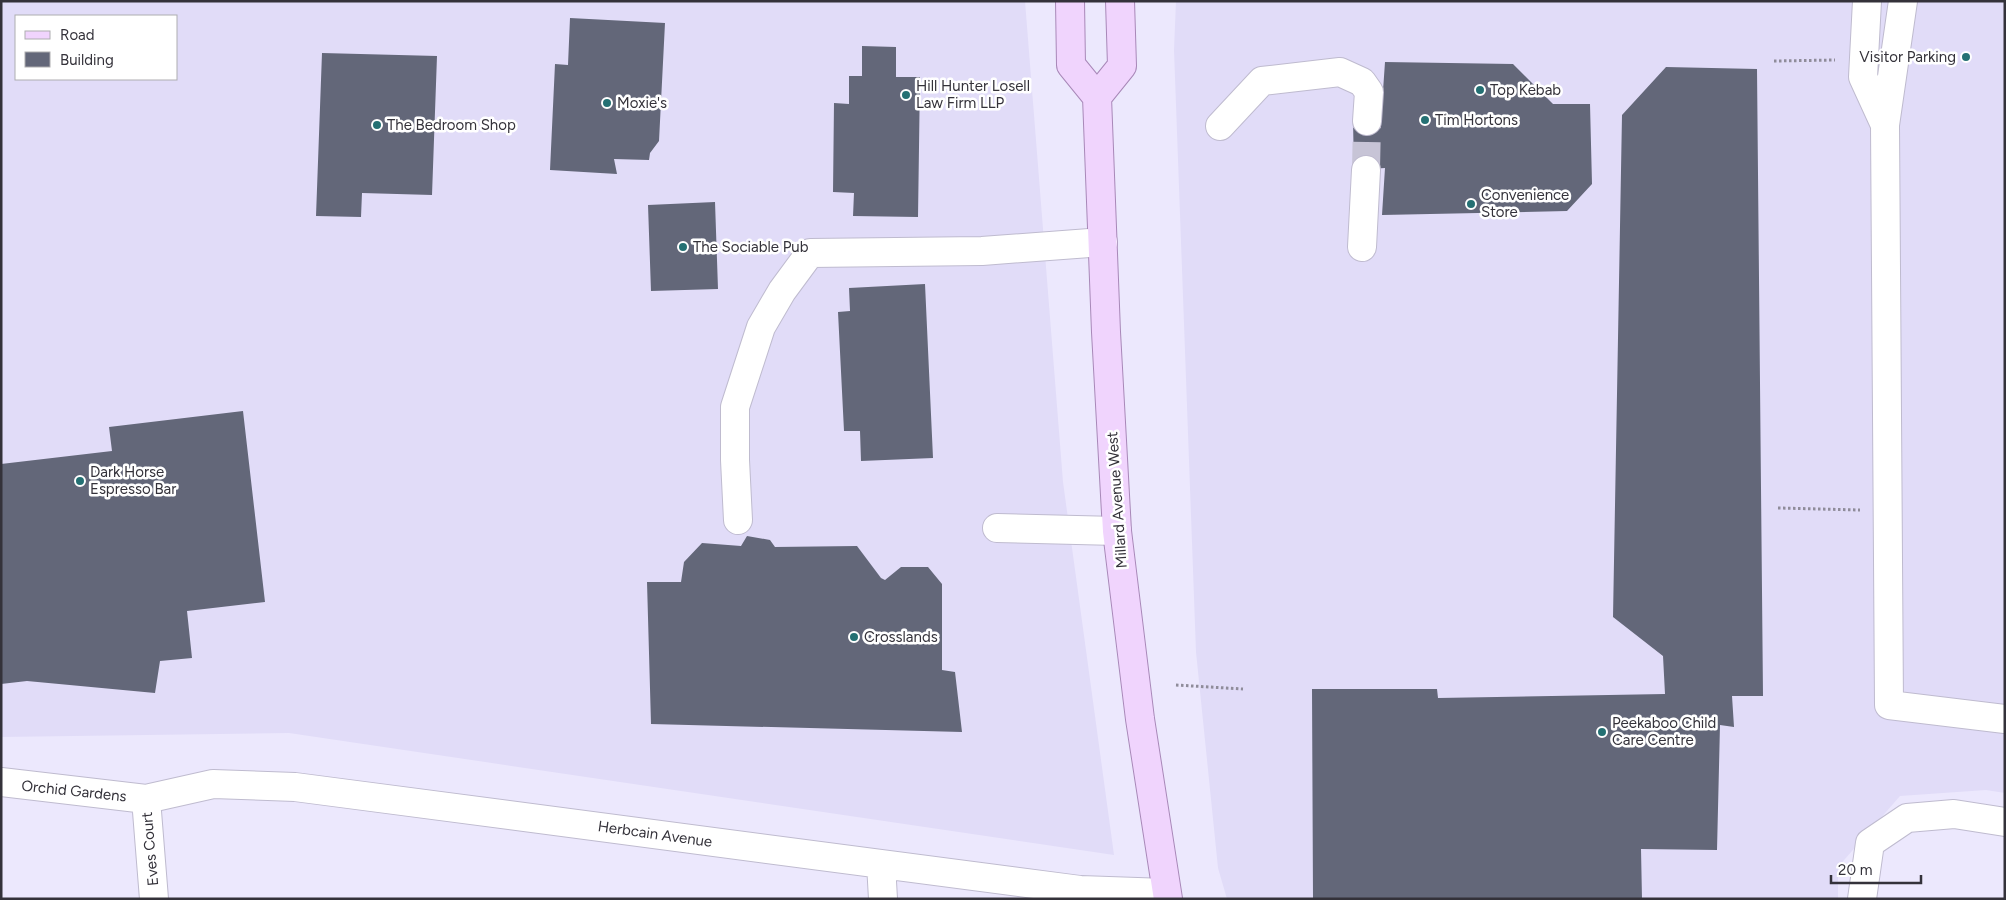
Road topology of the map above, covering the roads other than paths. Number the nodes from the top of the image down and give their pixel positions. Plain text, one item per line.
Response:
1 (1070, 1) edge
2 (1120, 1) edge
3 (1867, 1) edge
4 (1903, 1) edge
5 (1097, 97) junction
6 (1368, 121) tunnel mouth
7 (1885, 125) junction
8 (1220, 126) dead end
9 (1366, 170) tunnel mouth
10 (1103, 242) junction
11 (1362, 247) dead end
12 (738, 520) dead end
13 (997, 528) dead end
14 (1117, 531) junction
15 (2005, 719) edge
16 (1, 782) edge
17 (146, 799) junction
18 (2005, 822) edge
19 (882, 864) junction
20 (1166, 896) edge
21 (154, 899) edge
22 (883, 899) edge
23 (1862, 899) edge

1 - 5 main road
2 - 5 main road
3 - 7 street
4 - 7 street
5 - 10 main road, Millard Avenue West
6 - 8 street
7 - 15 street
9 - 11 street
10 - 12 street
10 - 14 main road, Millard Avenue West
13 - 14 street
14 - 20 main road, Millard Avenue West
16 - 17 street, Orchid Gardens
17 - 19 street, Herbcain Avenue
17 - 21 street, Eves Court
18 - 23 street
19 - 20 street, Herbcain Avenue
19 - 22 street

